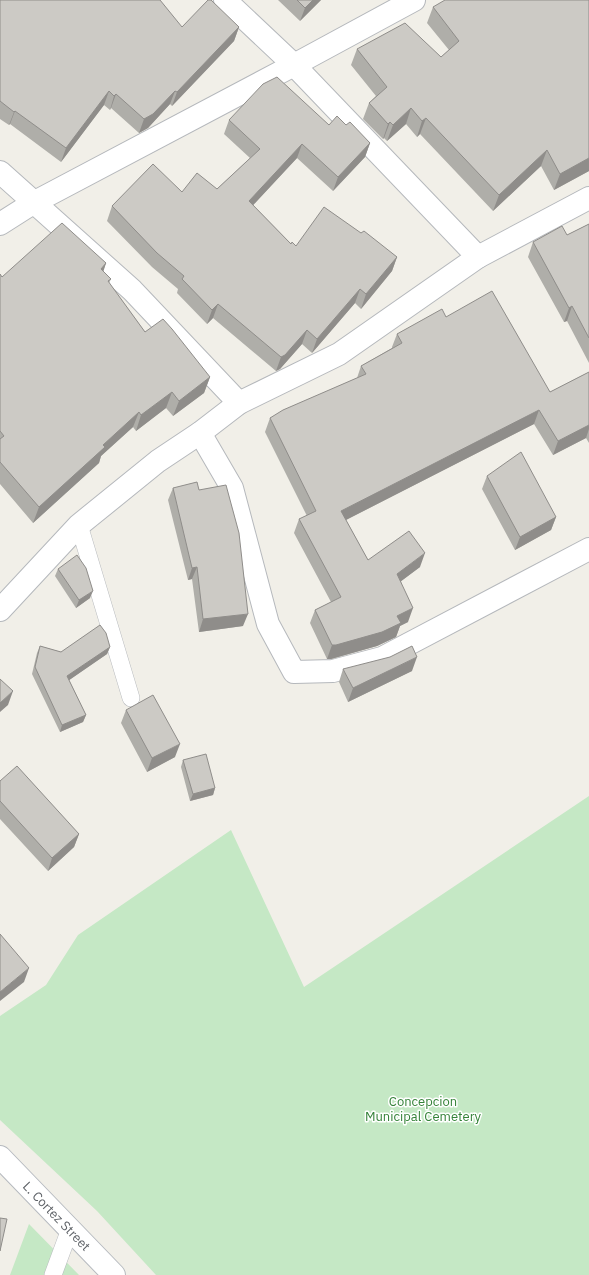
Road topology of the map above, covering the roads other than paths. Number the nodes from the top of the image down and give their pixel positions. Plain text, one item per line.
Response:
1 (225, 0) edge
2 (414, 0) edge
3 (294, 66) junction
4 (0, 172) edge
5 (589, 198) edge
6 (33, 203) junction
7 (0, 224) edge
8 (478, 257) junction
9 (239, 403) junction
10 (200, 433) junction
11 (79, 525) junction
12 (589, 549) edge
13 (0, 610) edge
14 (131, 698) dead end
15 (0, 1157) edge
16 (70, 1229) junction
17 (53, 1275) edge
18 (114, 1275) edge

1 - 3 street
2 - 3 street
3 - 6 street
3 - 8 street
4 - 6 street
5 - 8 street
6 - 7 street
6 - 9 street
8 - 9 street
9 - 10 street
10 - 11 street
10 - 12 street
11 - 13 street
11 - 14 lane
15 - 16 street, L. Cortez Street
16 - 17 lane
16 - 18 street, L. Cortez Street

